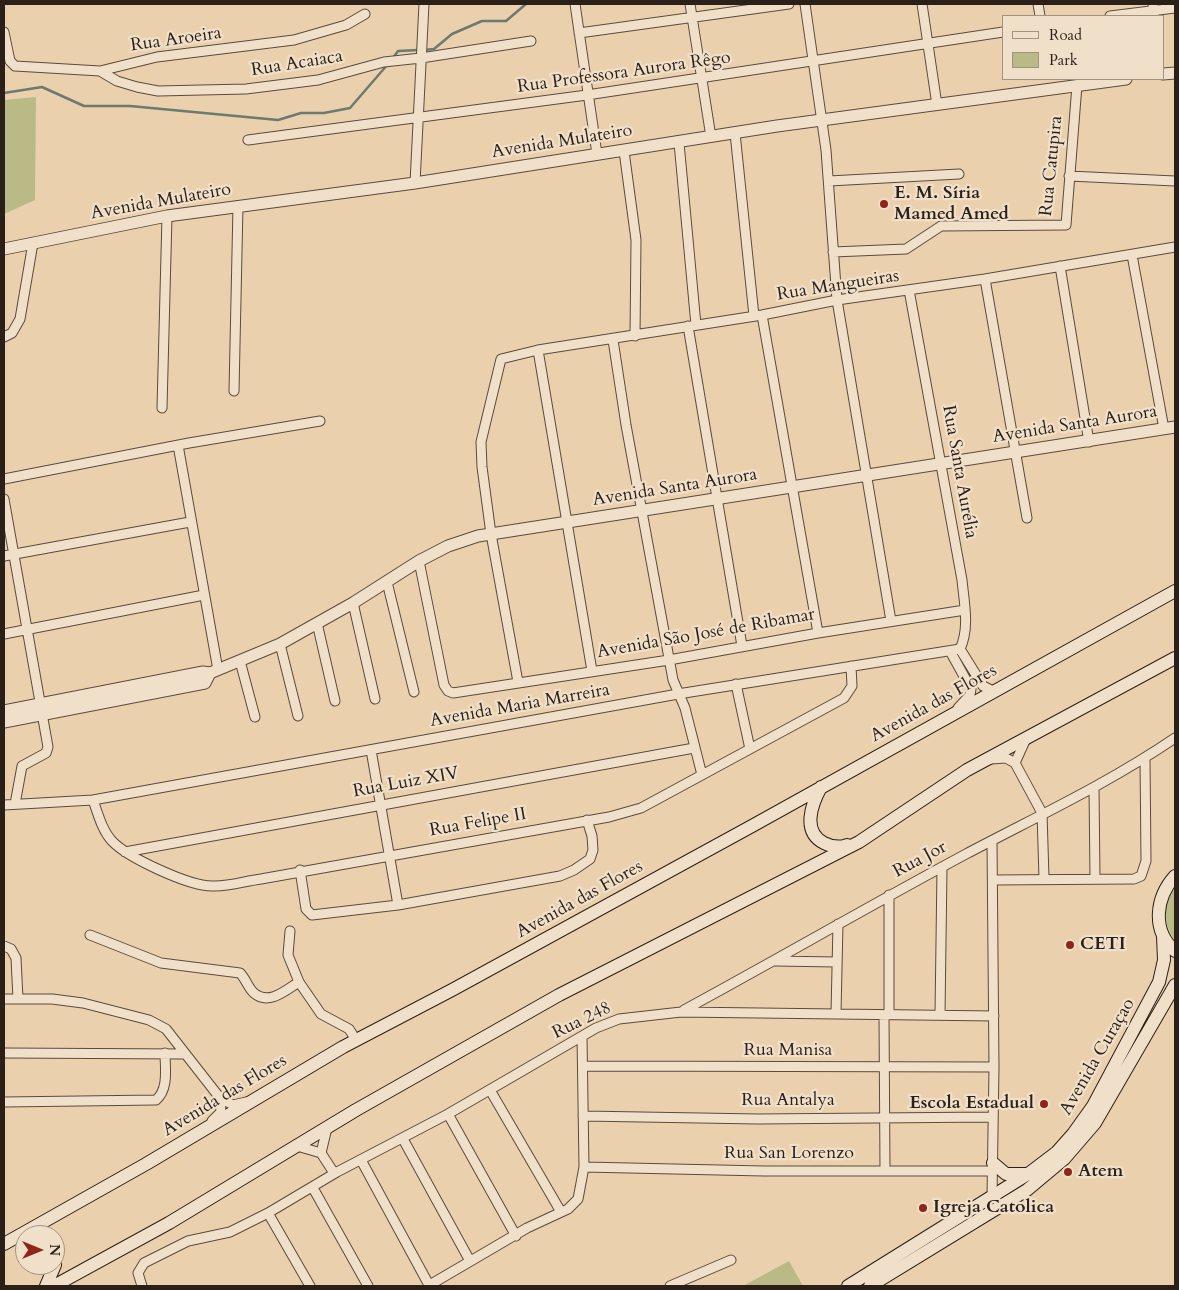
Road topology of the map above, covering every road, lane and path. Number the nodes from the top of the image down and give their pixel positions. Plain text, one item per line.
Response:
1 (424, 4) edge
2 (575, 4) edge
3 (690, 4) edge
4 (789, 4) edge
5 (805, 4) edge
6 (922, 4) edge
7 (1175, 8) edge
8 (1154, 10) edge
9 (364, 14) dead end
10 (1117, 15) edge
11 (693, 18) junction
12 (1002, 32) edge
13 (579, 33) junction
14 (5, 36) edge
15 (531, 41) dead end
16 (928, 43) junction
17 (421, 58) junction
18 (814, 61) junction
19 (100, 71) junction
20 (702, 76) junction
21 (1118, 80) edge
22 (1049, 84) edge
23 (1077, 85) junction
24 (588, 94) junction
25 (936, 105) junction
26 (418, 118) junction
27 (823, 120) junction
28 (736, 133) junction
29 (711, 137) junction
30 (248, 140) dead end
31 (679, 143) junction
32 (624, 151) junction
33 (597, 154) junction
34 (960, 174) dead end
35 (1069, 176) junction
36 (829, 181) junction
37 (1175, 181) edge
38 (415, 182) junction
39 (238, 206) junction
40 (167, 216) junction
41 (33, 243) junction
42 (1175, 247) edge
43 (4, 249) edge
44 (833, 252) junction
45 (1132, 254) junction
46 (1060, 266) junction
47 (985, 279) junction
48 (909, 290) junction
49 (837, 300) junction
50 (758, 316) junction
51 (692, 326) junction
52 (635, 336) junction
53 (4, 337) edge
54 (613, 340) junction
55 (538, 350) junction
56 (234, 391) dead end
57 (162, 408) dead end
58 (320, 421) dead end
59 (1170, 428) edge
60 (1089, 442) junction
61 (178, 445) junction
62 (1014, 452) junction
63 (942, 464) junction
64 (867, 476) junction
65 (4, 479) edge
66 (791, 488) junction
67 (4, 499) edge
68 (717, 499) junction
69 (642, 511) junction
70 (1028, 518) dead end
71 (190, 522) junction
72 (568, 523) junction
73 (491, 534) junction
74 (14, 554) junction
75 (4, 556) edge
76 (419, 561) junction
77 (387, 582) junction
78 (1175, 591) edge
79 (204, 595) junction
80 (352, 603) junction
81 (965, 610) junction
82 (891, 622) junction
83 (317, 623) junction
84 (28, 630) junction
85 (818, 632) junction
86 (4, 634) edge
87 (280, 644) junction
88 (742, 646) junction
89 (960, 649) junction
90 (950, 651) junction
91 (1175, 658) edge
92 (669, 660) junction
93 (240, 661) junction
94 (851, 666) junction
95 (214, 671) junction
96 (592, 671) junction
97 (518, 682) junction
98 (736, 684) junction
99 (993, 691) junction
100 (414, 692) dead end
101 (678, 694) junction
102 (375, 699) dead end
103 (335, 701) dead end
104 (42, 710) junction
105 (4, 711) edge
106 (298, 716) dead end
107 (255, 717) dead end
108 (4, 722) edge
109 (937, 723) junction
110 (1175, 738) edge
111 (1026, 739) junction
112 (694, 748) junction
113 (750, 749) junction
114 (371, 750) junction
115 (1145, 759) junction
116 (987, 760) junction
117 (1015, 763) junction
118 (702, 774) junction
119 (821, 787) junction
120 (1094, 788) junction
121 (93, 800) junction
122 (15, 804) junction
123 (381, 804) junction
124 (4, 805) edge
125 (1042, 814) junction
126 (587, 820) junction
127 (992, 841) junction
128 (859, 842) junction
129 (125, 852) junction
130 (389, 855) junction
131 (942, 868) junction
132 (300, 870) junction
133 (1175, 876) edge
134 (1044, 878) junction
135 (1095, 878) junction
136 (993, 880) junction
137 (889, 896) junction
138 (398, 905) junction
139 (838, 924) junction
140 (290, 931) dead end
141 (90, 935) dead end
142 (1163, 936) junction
143 (4, 946) edge
144 (1175, 951) edge
145 (775, 961) junction
146 (837, 962) junction
147 (299, 982) junction
148 (1173, 992) edge
149 (4, 999) edge
150 (18, 999) junction
151 (681, 1012) junction
152 (836, 1013) junction
153 (886, 1015) junction
154 (940, 1016) junction
155 (994, 1016) junction
156 (582, 1037) junction
157 (356, 1040) junction
158 (4, 1053) edge
159 (165, 1053) junction
160 (183, 1054) junction
161 (583, 1066) junction
162 (884, 1067) junction
163 (994, 1067) junction
164 (490, 1090) junction
165 (220, 1098) junction
166 (250, 1101) junction
167 (4, 1102) edge
168 (448, 1114) junction
169 (583, 1116) junction
170 (885, 1118) junction
171 (993, 1118) junction
172 (327, 1128) junction
173 (202, 1130) junction
174 (403, 1139) junction
175 (297, 1146) junction
176 (321, 1153) junction
177 (360, 1160) junction
178 (584, 1167) junction
179 (993, 1167) junction
180 (885, 1170) junction
181 (334, 1174) junction
182 (1028, 1174) junction
183 (313, 1188) junction
184 (992, 1196) junction
185 (560, 1212) junction
186 (268, 1213) junction
187 (41, 1225) edge
188 (516, 1236) junction
189 (920, 1248) junction
190 (731, 1260) dead end
191 (470, 1261) junction
192 (54, 1286) edge
193 (142, 1286) edge
194 (310, 1286) edge
195 (368, 1286) edge
196 (429, 1286) edge
197 (670, 1286) edge
198 (848, 1286) edge
199 (870, 1286) edge

1 - 17 street
2 - 13 street
3 - 11 street
4 - 11 street
5 - 18 street
6 - 16 street
7 - 8 street
8 - 10 street
9 - 19 street, Rua Aroeira
11 - 13 street
11 - 20 street
12 - 16 street, Rua Professora Aurora Rêgo
13 - 24 street
14 - 19 street, Rua Aroeira
15 - 17 street, Rua Acaiaca
16 - 18 street, Rua Professora Aurora Rêgo
16 - 25 street
17 - 19 street, Rua Acaiaca
17 - 26 street
18 - 20 street, Rua Professora Aurora Rêgo
18 - 27 street
20 - 24 street, Rua Professora Aurora Rêgo
20 - 29 street
21 - 23 street, Avenida Mulateiro
22 - 23 street, Avenida Mulateiro
22 - 25 street, Avenida Mulateiro
23 - 35 street, Rua Catupira
24 - 26 street, Rua Professora Aurora Rêgo
24 - 33 street
25 - 27 street, Avenida Mulateiro
26 - 30 street, Rua Professora Aurora Rêgo
26 - 38 street
27 - 28 street, Avenida Mulateiro
27 - 36 street
28 - 29 street, Avenida Mulateiro
28 - 50 street
29 - 31 street, Avenida Mulateiro
31 - 32 street, Avenida Mulateiro
31 - 51 street
32 - 33 street, Avenida Mulateiro
32 - 52 street
33 - 38 street, Avenida Mulateiro
34 - 36 street
35 - 37 street
35 - 44 street, Rua Catupira
36 - 44 street
38 - 39 street, Avenida Mulateiro
39 - 40 street, Avenida Mulateiro
39 - 56 street
40 - 41 street, Avenida Mulateiro
40 - 57 street
41 - 43 street, Avenida Mulateiro
41 - 53 street
42 - 45 street, Rua Mangueiras
44 - 49 street
45 - 46 street, Rua Mangueiras
45 - 59 street
46 - 47 street, Rua Mangueiras
46 - 60 street
47 - 48 street, Rua Mangueiras
47 - 62 street
48 - 49 street, Rua Mangueiras
48 - 63 street, Rua Santa Aurélia
49 - 50 street, Rua Mangueiras
49 - 64 street
50 - 51 street, Rua Mangueiras
50 - 66 street
51 - 52 street, Rua Mangueiras
51 - 68 street
52 - 54 street, Rua Mangueiras
54 - 55 street, Rua Mangueiras
54 - 69 street
55 - 72 street
55 - 73 street, Rua Mangueiras
58 - 61 street
59 - 60 street, Avenida Santa Aurora
60 - 62 street, Avenida Santa Aurora
61 - 65 street
61 - 71 street
62 - 63 street, Avenida Santa Aurora
62 - 70 street
63 - 64 street, Avenida Santa Aurora
63 - 81 street, Rua Santa Aurélia
64 - 66 street, Avenida Santa Aurora
64 - 82 street
66 - 68 street, Avenida Santa Aurora
66 - 85 street
67 - 74 street
68 - 69 street, Avenida Santa Aurora
68 - 88 street
69 - 72 street, Avenida Santa Aurora
69 - 92 street
71 - 74 street
71 - 79 street
72 - 73 street, Avenida Santa Aurora
72 - 96 street
73 - 76 street, Avenida Santa Aurora
73 - 97 street
74 - 75 street
74 - 84 street
76 - 77 street, Avenida Santa Aurora
76 - 97 street, Avenida São José de Ribamar
77 - 80 street, Avenida Santa Aurora
77 - 100 street
78 - 99 main road, Avenida das Flores
79 - 84 street
79 - 95 street
80 - 83 street, Avenida Santa Aurora
80 - 102 street
81 - 82 street, Avenida São José de Ribamar
81 - 89 street, Rua Santa Aurélia
82 - 85 street, Avenida São José de Ribamar
83 - 87 street, Avenida Santa Aurora
83 - 103 street
84 - 86 street
84 - 104 street
85 - 88 street, Avenida São José de Ribamar
87 - 93 street, Avenida Santa Aurora
87 - 106 street
88 - 92 street, Avenida São José de Ribamar
89 - 90 street
89 - 99 street
90 - 94 street, Avenida Maria Marreira
90 - 109 street
91 - 111 main road
92 - 96 street, Avenida São José de Ribamar
92 - 101 street
93 - 95 street, Avenida Santa Aurora
93 - 107 street
94 - 98 street, Avenida Maria Marreira
94 - 113 street, Rua Felipe II
95 - 104 street
96 - 97 street, Avenida São José de Ribamar
98 - 101 street, Avenida Maria Marreira
98 - 113 street
99 - 109 main road, Avenida das Flores
101 - 112 street
101 - 114 street, Avenida Maria Marreira
104 - 105 street
104 - 108 street
104 - 122 street
109 - 119 main road, Avenida das Flores
110 - 115 street, Rua Jor
111 - 116 main road
111 - 117 street
112 - 118 street
112 - 123 street, Rua Luiz XIV
113 - 118 street, Rua Felipe II
114 - 121 street, Avenida Maria Marreira
114 - 123 street
115 - 120 street, Rua Jor
115 - 135 street
116 - 117 street
116 - 128 main road
117 - 125 street
118 - 126 street, Rua Felipe II
119 - 128 main road
119 - 157 main road, Avenida das Flores
120 - 125 street, Rua Jor
120 - 135 street
121 - 122 street, Avenida Maria Marreira
121 - 129 street, Rua Felipe II
122 - 124 street, Avenida Maria Marreira
123 - 129 street, Rua Luiz XIV
123 - 130 street
125 - 127 street, Rua Jor
125 - 134 street
126 - 130 street, Rua Felipe II
126 - 138 street
127 - 131 street, Rua Jor
127 - 136 street
128 - 172 main road
129 - 132 street, Rua Felipe II
130 - 132 street, Rua Felipe II
130 - 138 street
131 - 137 street, Rua Jor
131 - 154 street
132 - 138 street
133 - 142 main road, Avenida Curaçao
134 - 135 street
134 - 136 street
136 - 155 street
137 - 139 street, Rua Jor
137 - 153 street
139 - 145 street, Rua Jor
139 - 146 street
140 - 147 street
141 - 147 street
142 - 144 main road
142 - 182 main road, Avenida Curaçao
143 - 150 street
145 - 146 street
145 - 151 street, Rua Jor
146 - 152 street
147 - 157 street
148 - 189 main road, Avenida Curaçao
149 - 150 street
150 - 160 street
151 - 152 street, Rua 248
151 - 156 street, Rua 248
152 - 153 street, Rua 248
153 - 154 street, Rua 248
153 - 162 street
154 - 155 street, Rua 248
155 - 163 street
156 - 161 street
156 - 164 street, Rua 248
157 - 166 main road, Avenida das Flores
158 - 159 street
159 - 160 street
159 - 167 street
160 - 165 street
161 - 162 street, Rua Manisa
161 - 169 street
162 - 163 street, Rua Manisa
162 - 170 street
163 - 171 street
164 - 168 street, Rua 248
164 - 185 street
165 - 166 street
165 - 173 street
166 - 173 main road, Avenida das Flores
168 - 174 street, Rua 248
168 - 188 street
169 - 170 street, Rua Antalya
169 - 178 street
170 - 171 street, Rua Antalya
170 - 180 street
171 - 179 street
172 - 175 main road
172 - 176 street
173 - 187 main road, Avenida das Flores
174 - 177 street, Rua 248
174 - 191 street
175 - 176 street
175 - 192 main road
176 - 181 street
177 - 181 street, Rua 248
177 - 196 street
178 - 180 street, Rua San Lorenzo
178 - 185 street
179 - 180 street, Rua San Lorenzo
179 - 182 main road
179 - 184 street
181 - 183 street, Rua 248
182 - 184 main road, Avenida Curaçao
183 - 186 street, Rua 248
183 - 195 street
184 - 189 main road, Avenida Curaçao
185 - 188 street
186 - 193 street, Rua 248
186 - 194 street
188 - 191 street
189 - 198 main road, Avenida Curaçao
189 - 199 main road, Avenida Curaçao
190 - 197 street
191 - 196 street

